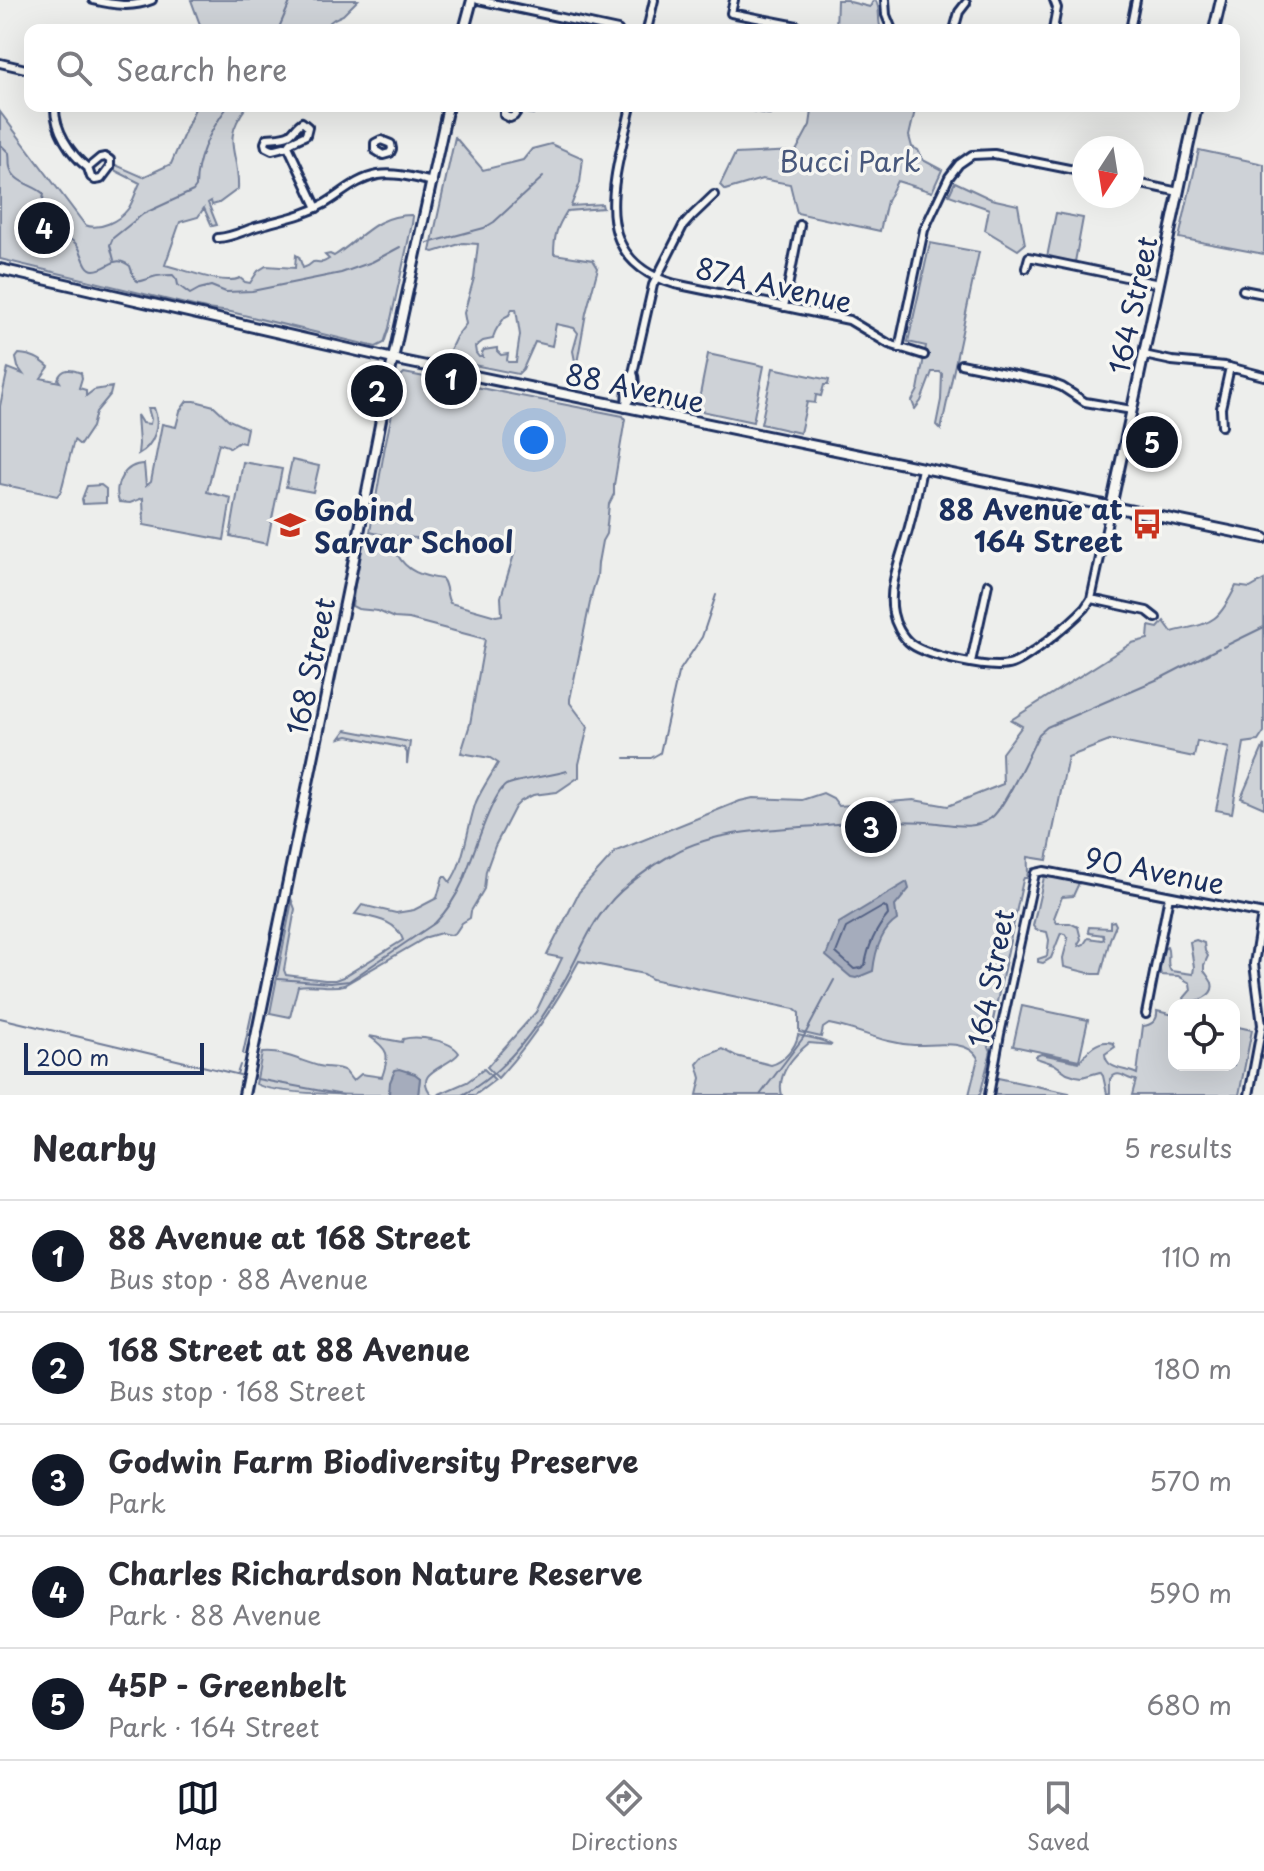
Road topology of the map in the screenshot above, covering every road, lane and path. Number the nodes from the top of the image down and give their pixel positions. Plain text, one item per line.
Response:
1 (93, 0) edge
2 (152, 0) edge
3 (475, 0) edge
4 (654, 0) edge
5 (734, 0) edge
6 (885, 0) edge
7 (1054, 0) edge
8 (1136, 0) edge
9 (1221, 0) edge
10 (966, 3) dead end
11 (466, 24) edge
12 (589, 24) edge
13 (648, 24) edge
14 (787, 24) edge
15 (890, 24) edge
16 (955, 24) edge
17 (1054, 24) edge
18 (1131, 24) edge
19 (1215, 24) edge
20 (0, 63) edge
21 (24, 69) edge
22 (55, 112) edge
23 (447, 112) edge
24 (630, 112) edge
25 (1196, 112) edge
26 (288, 146) junction
27 (383, 155) dead end
28 (88, 168) dead end
29 (1072, 170) edge
30 (384, 174) junction
31 (433, 182) junction
32 (1144, 185) edge
33 (1179, 192) junction
34 (714, 195) dead end
35 (317, 208) junction
36 (800, 225) dead end
37 (218, 238) dead end
38 (1026, 268) dead end
39 (0, 269) edge
40 (657, 278) junction
41 (1159, 284) junction
42 (1243, 290) dead end
43 (1264, 294) edge
44 (784, 307) junction
45 (899, 348) junction
46 (924, 355) dead end
47 (1144, 355) junction
48 (393, 359) junction
49 (961, 364) dead end
50 (1230, 367) junction
51 (1264, 376) edge
52 (626, 402) junction
53 (1132, 410) junction
54 (1222, 426) dead end
55 (922, 469) junction
56 (1111, 507) junction
57 (1264, 538) edge
58 (988, 584) dead end
59 (1091, 599) junction
60 (1156, 618) dead end
61 (971, 662) junction
62 (1037, 872) joint
63 (1169, 896) junction
64 (1263, 914) edge
65 (1146, 1014) dead end
66 (244, 1095) edge
67 (989, 1095) edge
68 (1249, 1095) edge

1 - 2 street
3 - 11 main road
3 - 12 street
4 - 13 street
5 - 14 street
6 - 15 street
7 - 17 street
8 - 18 street
9 - 19 main road
10 - 16 street
20 - 21 street
22 - 28 street
23 - 31 main road, 168 Street
24 - 40 street
25 - 33 main road, 164 Street
26 - 26 street
26 - 35 street
27 - 30 street
29 - 45 street
30 - 31 street
30 - 35 street
31 - 48 main road, 168 Street
32 - 33 street
33 - 41 main road, 164 Street
34 - 40 street
35 - 37 street
36 - 44 street
38 - 41 street
39 - 48 main road, 88 Avenue
40 - 44 street, 87A Avenue
40 - 52 street
41 - 47 main road, 164 Street
42 - 43 street
44 - 45 street, 87A Avenue
45 - 46 street, 87A Avenue
47 - 50 street
47 - 53 main road, 164 Street
48 - 52 main road, 88 Avenue
48 - 66 main road, 168 Street
49 - 53 street
50 - 51 street
50 - 54 street
52 - 55 main road, 88 Avenue
53 - 56 main road, 164 Street
55 - 56 main road, 88 Avenue
55 - 61 street
56 - 57 main road, 88 Avenue
56 - 59 street, 164 Street
58 - 61 street
59 - 60 street
59 - 61 street
62 - 63 street, 90 Avenue
62 - 67 street, 164 Street
63 - 64 street, 90 Avenue
63 - 65 street
64 - 68 street

